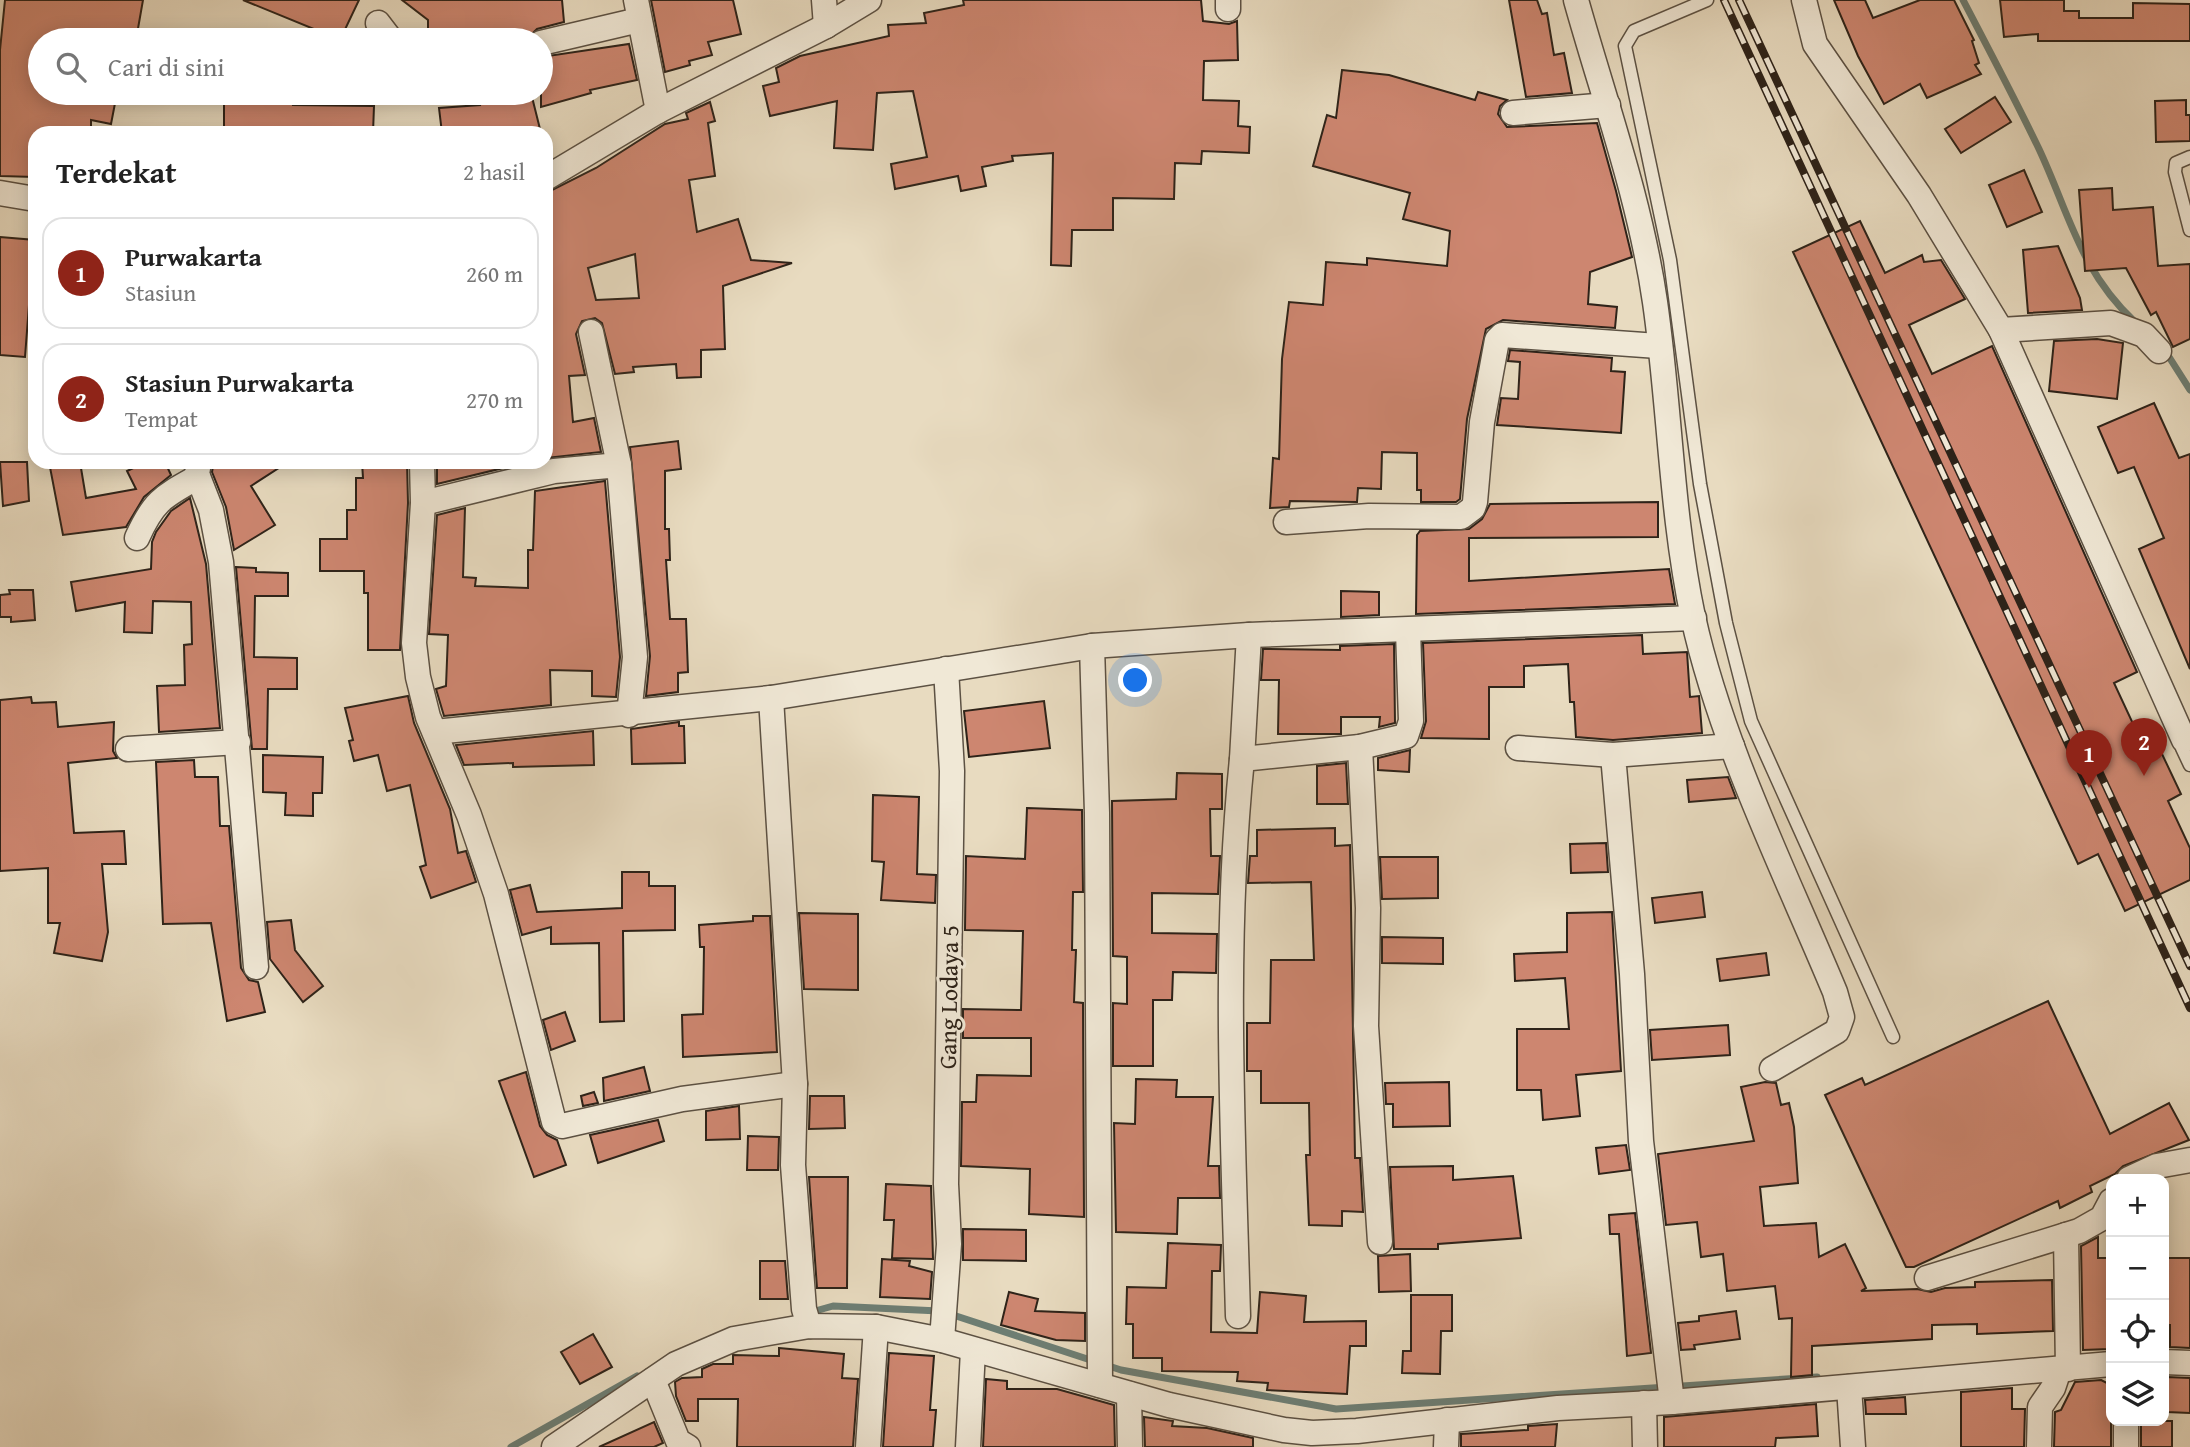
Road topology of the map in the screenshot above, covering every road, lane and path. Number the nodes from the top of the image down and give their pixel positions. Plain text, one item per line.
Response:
1 (824, 0) edge
2 (869, 0) edge
3 (1576, 0) edge
4 (1707, 0) edge
5 (1804, 0) edge
6 (637, 10) edge
7 (826, 26) junction
8 (553, 39) edge
9 (1608, 104) junction
10 (658, 111) junction
11 (1513, 113) dead end
12 (2190, 157) edge
13 (553, 174) edge
14 (0, 193) edge
15 (28, 198) edge
16 (2190, 230) edge
17 (2001, 330) junction
18 (591, 332) dead end
19 (1658, 346) junction
20 (2159, 351) dead end
21 (619, 465) junction
22 (199, 469) edge
23 (422, 469) edge
24 (423, 503) junction
25 (1286, 522) dead end
26 (137, 538) dead end
27 (1693, 618) junction
28 (1408, 630) junction
29 (1249, 635) junction
30 (1092, 646) junction
31 (946, 669) junction
32 (771, 698) junction
33 (629, 715) junction
34 (435, 732) junction
35 (2187, 735) edge
36 (238, 742) junction
37 (1732, 746) junction
38 (1360, 747) junction
39 (1518, 748) dead end
40 (128, 749) dead end
41 (1614, 755) junction
42 (1242, 759) junction
43 (2190, 765) edge
44 (256, 967) dead end
45 (1893, 1037) dead end
46 (1772, 1069) dead end
47 (795, 1084) junction
48 (2190, 1160) edge
49 (2140, 1174) edge
50 (2106, 1211) edge
51 (2066, 1235) junction
52 (1380, 1242) dead end
53 (1927, 1278) dead end
54 (1238, 1316) dead end
55 (807, 1319) junction
56 (944, 1322) junction
57 (876, 1327) junction
58 (973, 1350) junction
59 (2169, 1362) edge
60 (2190, 1363) edge
61 (2106, 1364) edge
62 (2065, 1365) junction
63 (653, 1380) junction
64 (1100, 1381) junction
65 (1849, 1387) junction
66 (1129, 1394) junction
67 (1672, 1399) junction
68 (1644, 1404) junction
69 (1447, 1420) junction
70 (2126, 1426) edge
71 (1312, 1440) edge
72 (554, 1447) edge
73 (688, 1447) edge
74 (868, 1447) edge
75 (968, 1447) edge
76 (1130, 1447) edge
77 (1446, 1447) edge
78 (1644, 1447) edge
79 (1853, 1447) edge
80 (2039, 1447) edge
81 (2126, 1447) edge

1 - 7 street
2 - 7 street
3 - 9 street
4 - 45 lane
5 - 17 street
6 - 8 street
6 - 10 street
7 - 10 street
9 - 11 street
9 - 19 street
10 - 13 street
12 - 16 lane
14 - 15 street
17 - 20 street
17 - 35 street
18 - 21 street
19 - 25 street
19 - 27 street
21 - 24 street
21 - 33 street
22 - 26 street
22 - 36 street
23 - 24 street
24 - 34 street
27 - 28 street
27 - 37 street
28 - 29 street
28 - 38 street
29 - 30 street
29 - 42 street
30 - 31 street
30 - 64 street
31 - 32 street
31 - 56 street, Gang Lodaya 5
32 - 33 street
32 - 47 street
33 - 34 street
34 - 47 street
35 - 43 lane
36 - 40 street
36 - 44 street
37 - 41 street
37 - 46 street
38 - 42 street
38 - 52 street
39 - 41 street
41 - 67 street
42 - 54 street
47 - 55 street
48 - 49 street
50 - 51 street
51 - 53 street
51 - 62 street
55 - 57 street
55 - 63 street
56 - 57 street
56 - 58 street
57 - 74 street
58 - 64 street
58 - 75 street
59 - 60 street
61 - 62 street
62 - 65 street
62 - 80 street
63 - 72 street
63 - 73 street
64 - 66 street
65 - 67 street
65 - 79 street
66 - 71 street
66 - 76 street
67 - 68 street
68 - 69 street
68 - 78 street
69 - 71 street
69 - 77 street
70 - 81 street

